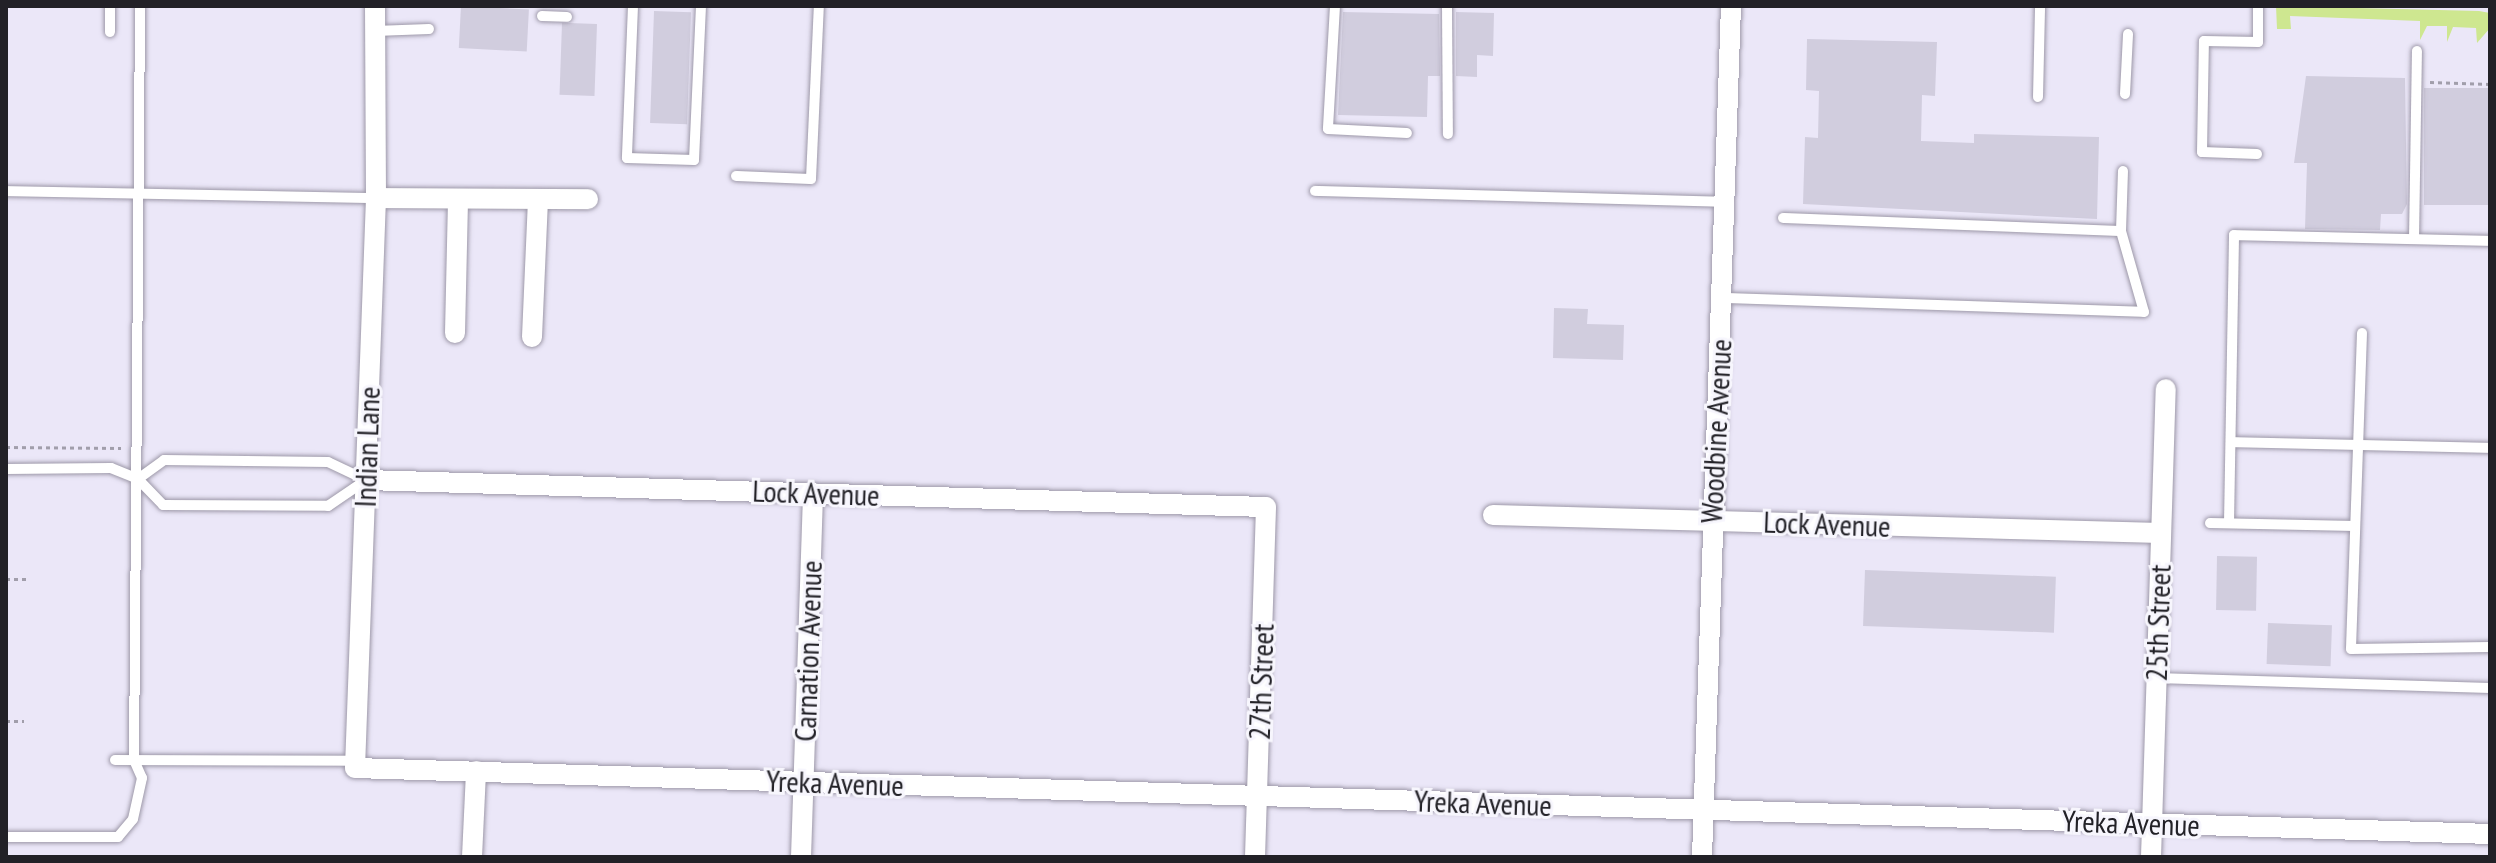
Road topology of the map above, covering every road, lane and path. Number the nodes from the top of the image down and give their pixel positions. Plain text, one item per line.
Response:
1 (110, 6) edge
2 (140, 6) edge
3 (375, 6) edge
4 (518, 6) edge
5 (528, 6) edge
6 (633, 6) edge
7 (701, 6) edge
8 (819, 6) edge
9 (1335, 6) edge
10 (1447, 6) edge
11 (1731, 6) edge
12 (2040, 6) edge
13 (2258, 6) edge
14 (542, 16) dead end
15 (567, 17) dead end
16 (429, 29) dead end
17 (375, 31) junction
18 (110, 32) dead end
19 (2128, 34) dead end
20 (2417, 51) dead end
21 (2426, 82) dead end
22 (2490, 84) edge
23 (2125, 94) dead end
24 (2038, 97) dead end
25 (1407, 133) dead end
26 (1448, 134) dead end
27 (2257, 154) dead end
28 (2123, 171) dead end
29 (736, 176) dead end
30 (6, 191) edge
31 (1315, 191) dead end
32 (139, 192) junction
33 (376, 198) junction
34 (458, 199) junction
35 (538, 199) junction
36 (588, 199) dead end
37 (1726, 202) junction
38 (1783, 218) dead end
39 (2121, 231) junction
40 (2414, 239) junction
41 (2490, 241) edge
42 (1724, 298) junction
43 (455, 333) dead end
44 (2362, 333) dead end
45 (532, 337) dead end
46 (2166, 389) dead end
47 (2231, 442) junction
48 (6, 447) edge
49 (2358, 447) junction
50 (137, 448) junction
51 (2490, 448) edge
52 (6, 469) edge
53 (138, 479) junction
54 (366, 480) junction
55 (813, 493) junction
56 (1266, 507) joint
57 (1493, 515) dead end
58 (1711, 520) junction
59 (2210, 523) dead end
60 (2229, 523) junction
61 (2355, 526) junction
62 (2161, 533) junction
63 (6, 579) edge
64 (26, 579) dead end
65 (2490, 647) edge
66 (2156, 678) junction
67 (2490, 688) edge
68 (6, 721) edge
69 (24, 721) dead end
70 (115, 760) dead end
71 (134, 760) junction
72 (355, 761) junction
73 (476, 771) junction
74 (804, 782) junction
75 (1257, 796) junction
76 (1703, 810) junction
77 (2152, 823) junction
78 (2490, 834) edge
79 (6, 837) edge
80 (472, 857) edge
81 (801, 857) edge
82 (1255, 857) edge
83 (1702, 857) edge
84 (2151, 857) edge

1 - 18 lane
2 - 32 lane
3 - 17 street, Indian Lane
4 - 5 path
6 - 7 lane
8 - 29 lane
9 - 25 lane
10 - 26 lane
11 - 37 street, Woodbine Avenue
12 - 24 lane
13 - 27 lane
14 - 15 lane
16 - 17 lane
17 - 33 street, Indian Lane
19 - 23 lane
20 - 40 lane
21 - 22 path
28 - 39 lane
30 - 32 lane
31 - 37 lane
32 - 33 lane
32 - 50 lane
33 - 34 street
33 - 54 street, Indian Lane
34 - 35 street
34 - 43 street
35 - 36 street
35 - 45 street
37 - 42 street, Woodbine Avenue
38 - 39 lane
39 - 42 lane
40 - 41 lane
40 - 47 lane
42 - 58 street, Woodbine Avenue
44 - 49 lane
46 - 62 street, 25th Street
47 - 49 lane
47 - 60 lane
48 - 50 path
49 - 51 lane
49 - 61 lane
50 - 53 lane
52 - 53 lane
53 - 54 lane
53 - 54 lane
53 - 71 lane
54 - 55 street, Lock Avenue
54 - 72 street, Indian Lane
55 - 56 street, Lock Avenue
55 - 74 street, Carnation Avenue
56 - 75 street, 27th Street
57 - 58 street, Lock Avenue
58 - 62 street, Lock Avenue
58 - 76 street, Woodbine Avenue
59 - 60 lane
60 - 61 lane
61 - 65 lane
62 - 66 street, 25th Street
63 - 64 path
66 - 67 lane
66 - 77 street, 25th Street
68 - 69 path
70 - 71 lane
71 - 72 lane
71 - 79 lane
72 - 73 street
73 - 74 street, Yreka Avenue
73 - 80 street
74 - 75 street, Yreka Avenue
74 - 81 street, Carnation Avenue
75 - 76 street, Yreka Avenue
75 - 82 street, 27th Street
76 - 77 street, Yreka Avenue
76 - 83 street, Woodbine Avenue
77 - 78 street, Yreka Avenue
77 - 84 street, 25th Street

